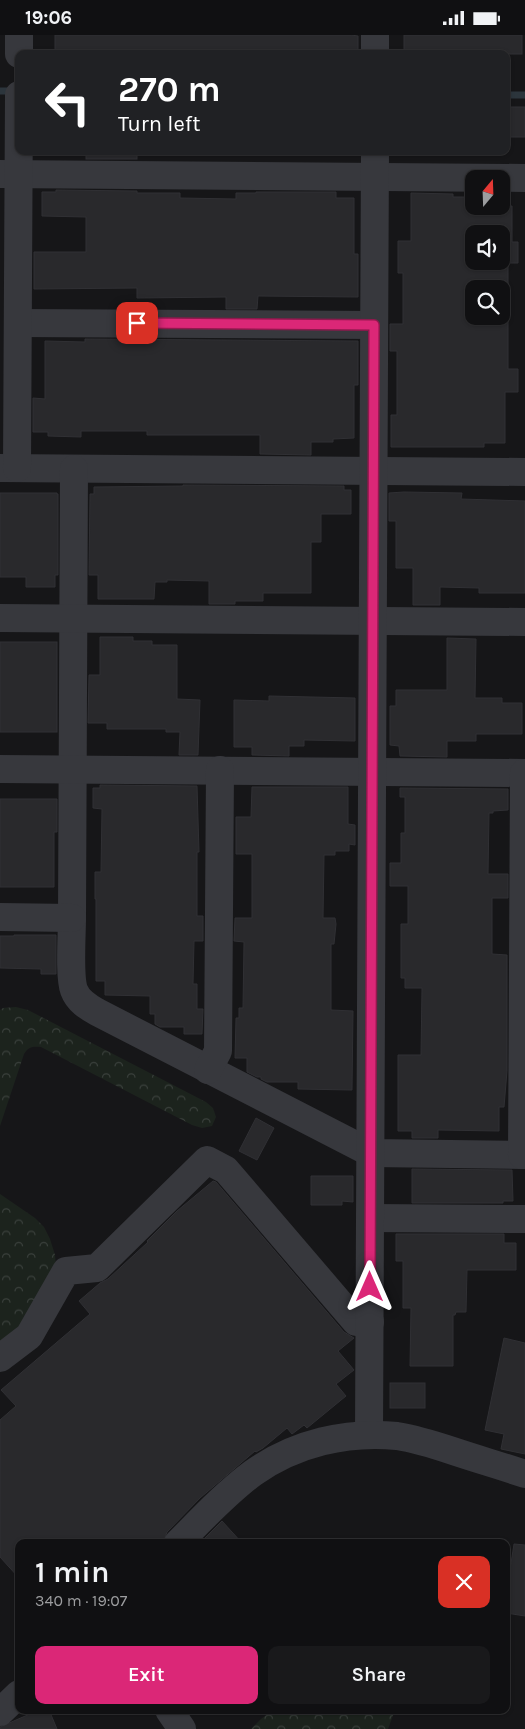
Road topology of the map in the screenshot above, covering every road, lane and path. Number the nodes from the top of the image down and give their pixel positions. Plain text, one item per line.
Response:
1 (19, 35) edge
2 (375, 35) edge
3 (19, 50) edge
4 (375, 50) edge
5 (15, 127) edge
6 (375, 164) edge
7 (9, 174) edge
8 (525, 178) edge
9 (18, 323) junction
10 (374, 325) junction
11 (9, 468) edge
12 (74, 469) junction
13 (373, 471) junction
14 (525, 472) edge
15 (0, 618) edge
16 (74, 619) junction
17 (373, 621) junction
18 (525, 622) edge
19 (0, 769) edge
20 (73, 769) junction
21 (220, 770) junction
22 (372, 771) junction
23 (524, 773) edge
24 (0, 917) edge
25 (72, 918) junction
26 (208, 1070) junction
27 (370, 1153) junction
28 (524, 1155) edge
29 (370, 1218) junction
30 (525, 1219) edge
31 (370, 1322) junction
32 (0, 1359) edge
33 (370, 1435) junction
34 (525, 1474) edge
35 (182, 1539) edge
36 (15, 1698) edge
37 (0, 1712) edge
38 (171, 1714) edge
39 (182, 1729) edge

1 - 3 street
2 - 4 street
5 - 7 street
6 - 7 street
6 - 8 street
6 - 10 street
7 - 9 street
9 - 10 street
9 - 11 street
10 - 13 street
11 - 12 street
12 - 13 street
12 - 16 street
13 - 14 street
13 - 17 street
15 - 16 street
16 - 17 street
16 - 20 street
17 - 18 street
17 - 22 street
19 - 20 street
20 - 21 street
20 - 25 street
21 - 22 street
21 - 26 street
22 - 23 street
22 - 27 street
23 - 28 street
24 - 25 street
25 - 26 street
26 - 27 street
27 - 28 street
27 - 29 street
29 - 30 street
29 - 31 street
31 - 32 street
31 - 33 street
33 - 34 street
33 - 35 street
36 - 37 street
38 - 39 street

